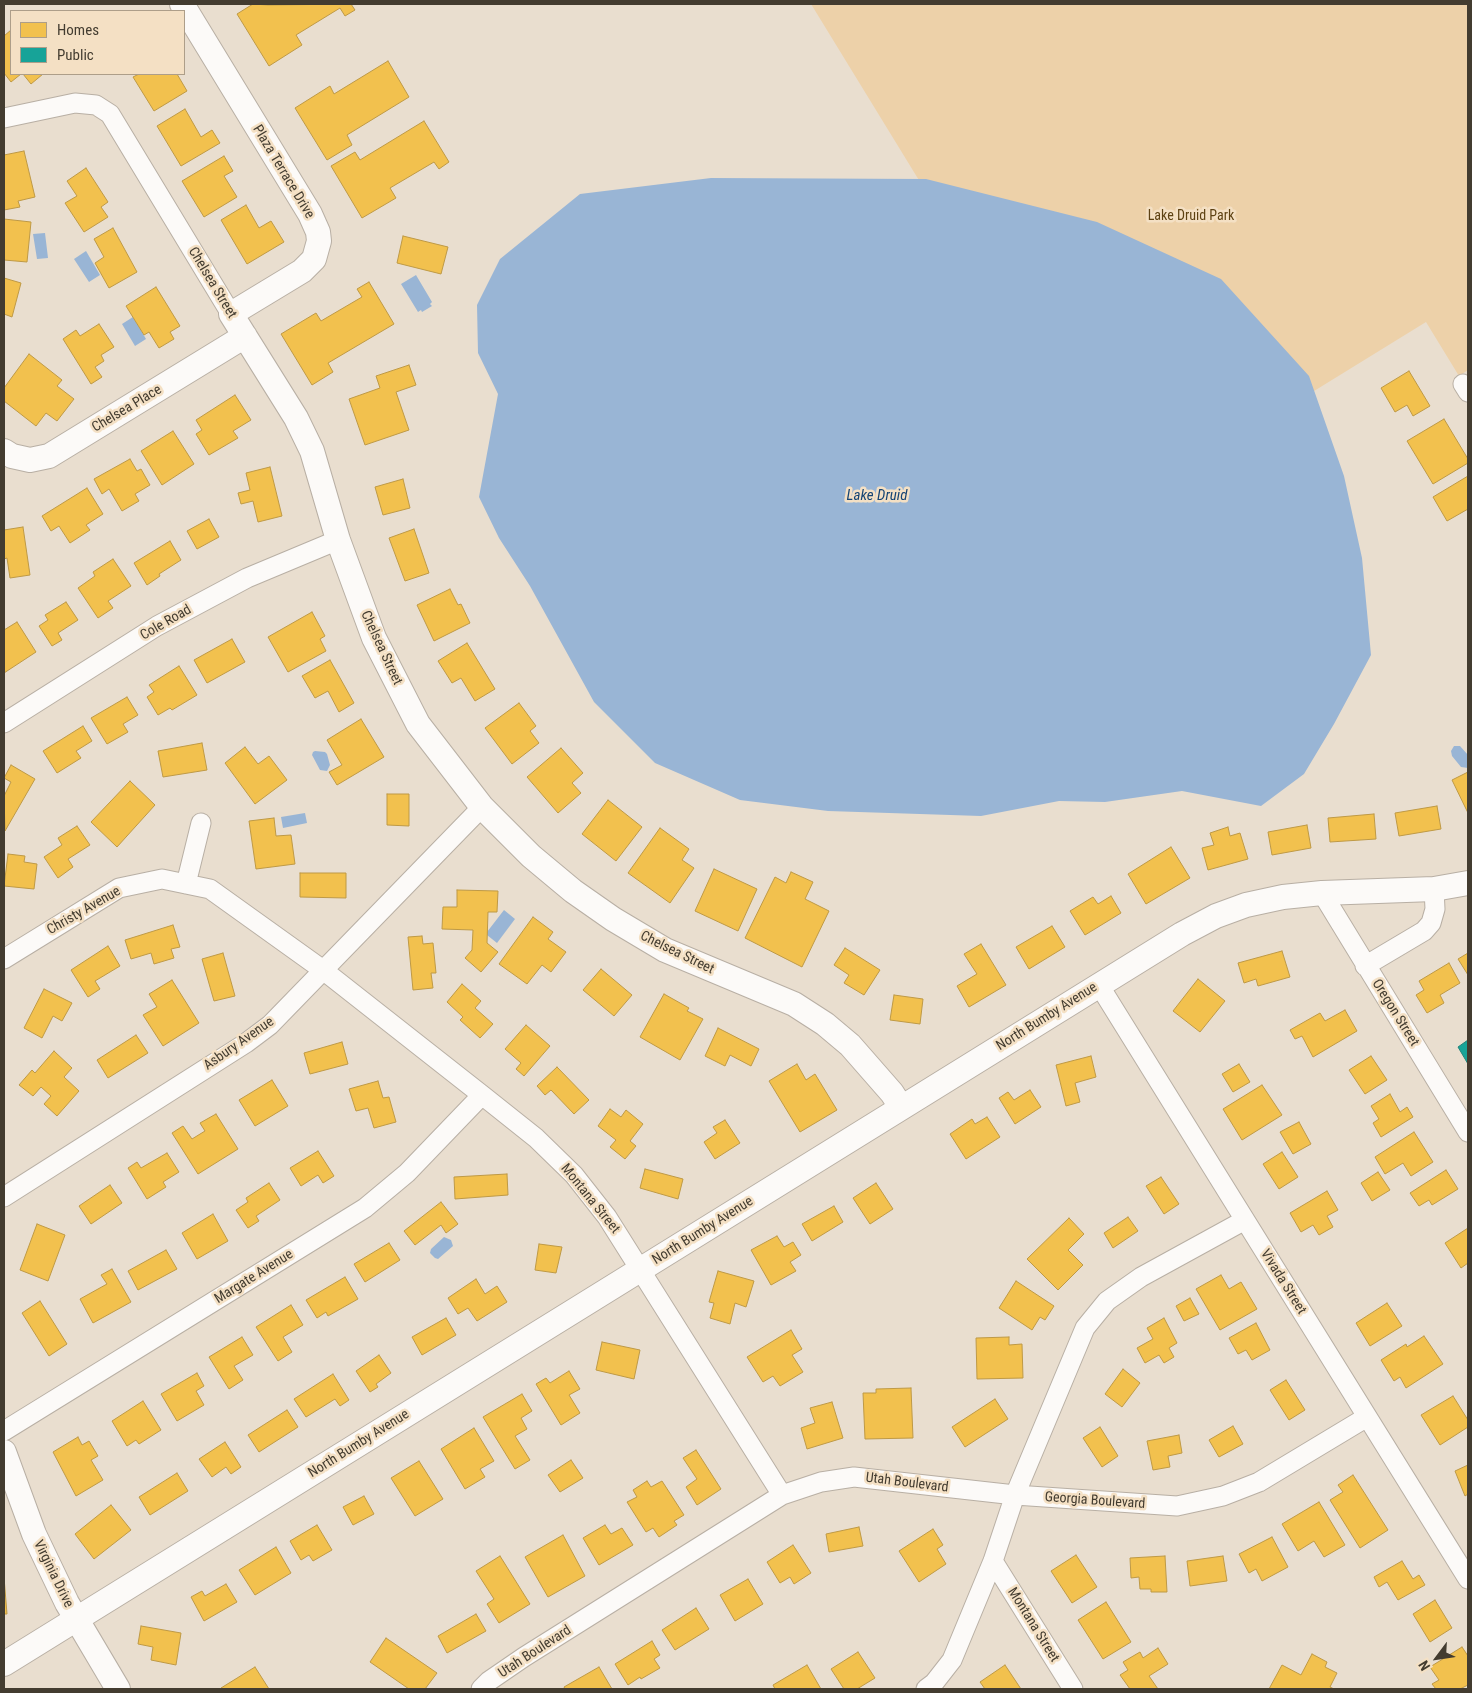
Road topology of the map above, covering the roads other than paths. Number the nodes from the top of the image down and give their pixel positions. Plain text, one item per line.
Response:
1 (182, 4) edge
2 (4, 118) edge
3 (231, 314) junction
4 (245, 336) junction
5 (4, 450) edge
6 (338, 540) junction
7 (4, 722) edge
8 (482, 807) junction
9 (201, 823) dead end
10 (1468, 883) edge
11 (186, 884) junction
12 (1434, 889) junction
13 (1322, 893) junction
14 (4, 959) edge
15 (1365, 966) junction
16 (323, 970) junction
17 (1099, 985) junction
18 (482, 1095) junction
19 (901, 1107) junction
20 (1468, 1132) edge
21 (4, 1197) edge
22 (1245, 1220) junction
23 (641, 1269) junction
24 (1367, 1417) junction
25 (4, 1431) edge
26 (4, 1452) edge
27 (782, 1496) junction
28 (1015, 1496) junction
29 (993, 1561) junction
30 (1468, 1579) edge
31 (75, 1620) junction
32 (4, 1664) edge
33 (118, 1689) edge
34 (481, 1689) edge
35 (926, 1689) edge
36 (1073, 1689) edge

1 - 3 street, Plaza Terrace Drive
2 - 3 street, Chelsea Street
3 - 4 street, Chelsea Street
4 - 5 street, Chelsea Place
4 - 6 street, Chelsea Street
6 - 7 street, Cole Road
6 - 8 street, Chelsea Street
8 - 16 street, Asbury Avenue
8 - 19 street, Chelsea Street
9 - 11 street
10 - 12 street, North Bumby Avenue
11 - 14 street, Christy Avenue
11 - 16 street, Christy Avenue
12 - 13 street, North Bumby Avenue
12 - 15 street
13 - 15 street, Oregon Street
13 - 17 street, North Bumby Avenue
15 - 20 street, Oregon Street
16 - 18 street, Montana Street
16 - 21 street, Asbury Avenue
17 - 19 street, North Bumby Avenue
17 - 22 street, Vivada Street
18 - 23 street, Montana Street
18 - 25 street, Margate Avenue
19 - 23 street, North Bumby Avenue
22 - 24 street, Vivada Street
22 - 28 street
23 - 27 street, Montana Street
23 - 31 street, North Bumby Avenue
24 - 28 street, Georgia Boulevard
24 - 30 street, Vivada Street
26 - 31 street, Virginia Drive
27 - 28 street, Utah Boulevard
27 - 34 street, Utah Boulevard
28 - 29 street
29 - 35 street
29 - 36 street, Montana Street
31 - 32 street, North Bumby Avenue
31 - 33 street, Virginia Drive

